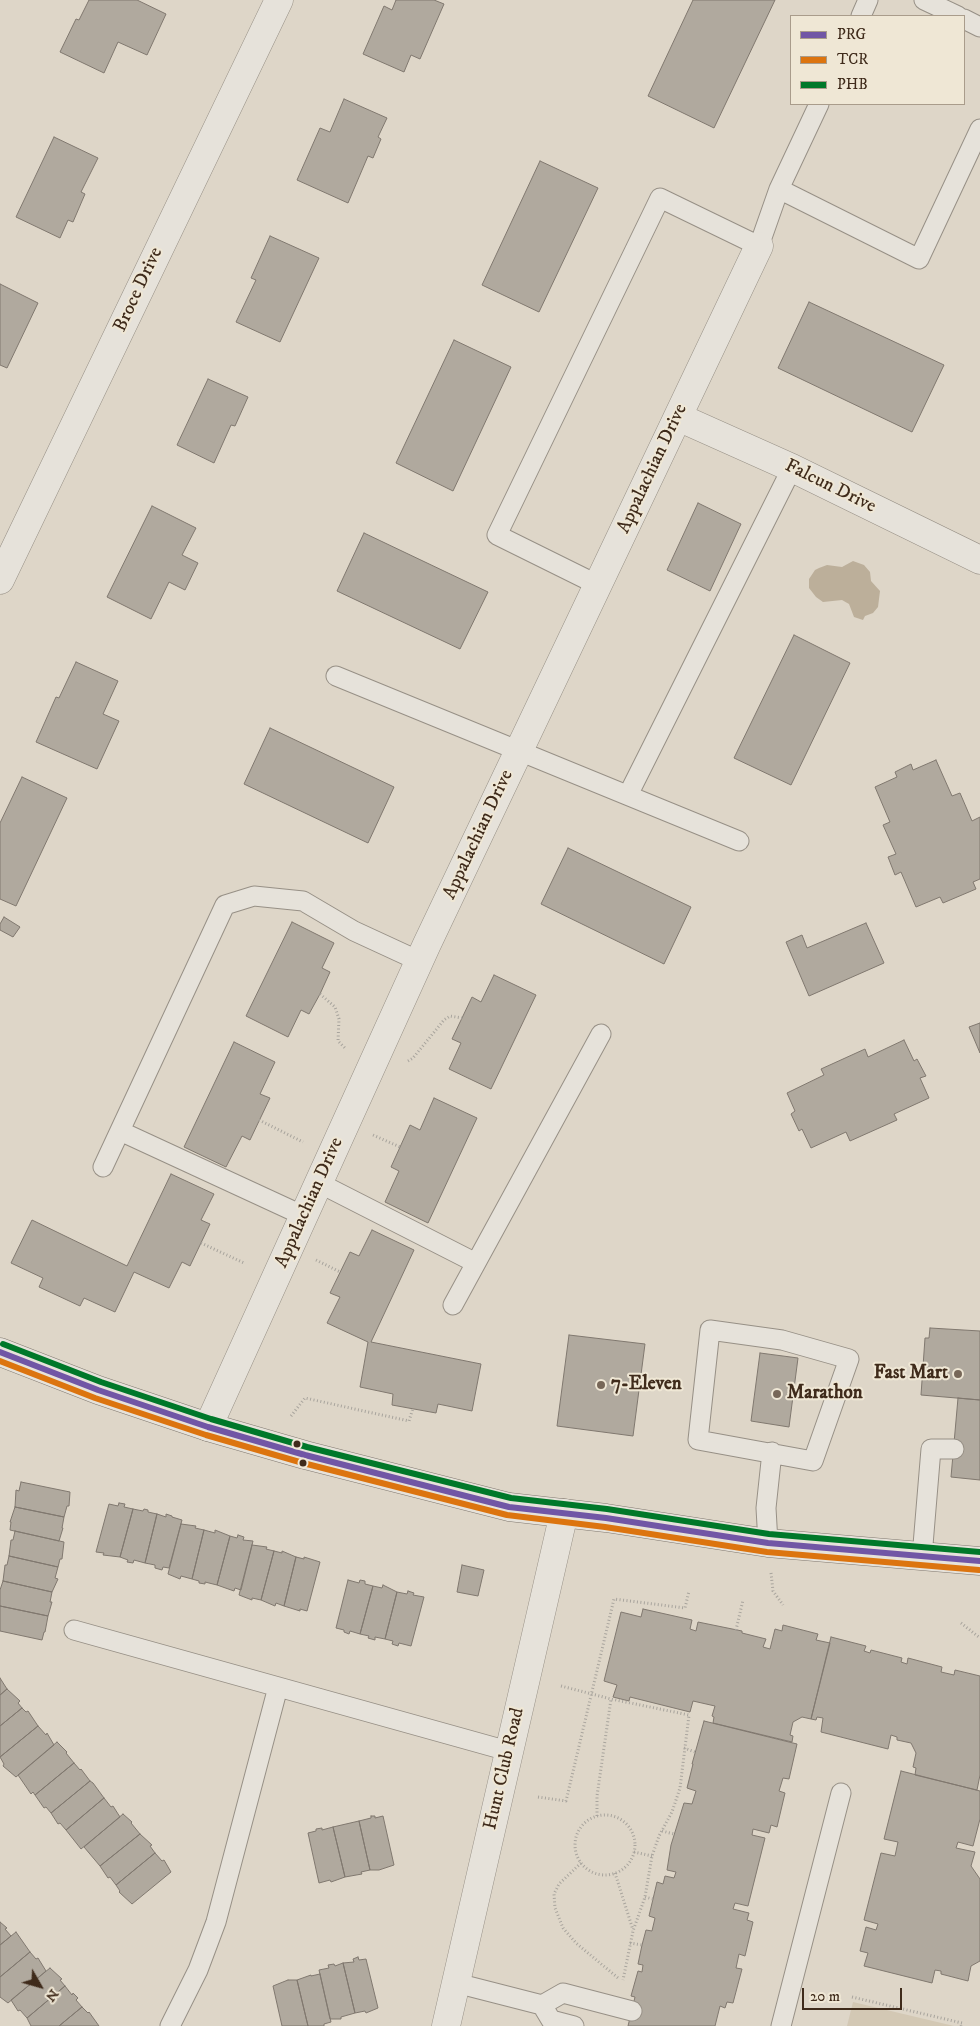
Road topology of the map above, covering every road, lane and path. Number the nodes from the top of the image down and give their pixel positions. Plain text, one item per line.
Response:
1 (279, 0) edge
2 (868, 0) edge
3 (924, 0) edge
4 (861, 15) edge
5 (956, 15) edge
6 (965, 20) edge
7 (980, 27) edge
8 (819, 105) edge
9 (980, 129) edge
10 (779, 189) junction
11 (759, 246) junction
12 (678, 417) junction
13 (792, 468) junction
14 (980, 560) edge
15 (0, 580) edge
16 (598, 585) junction
17 (336, 676) dead end
18 (519, 750) junction
19 (628, 795) junction
20 (739, 841) dead end
21 (420, 961) junction
22 (320, 994) dead end
23 (462, 1018) dead end
24 (601, 1034) dead end
25 (372, 1065) junction
26 (259, 1120) dead end
27 (120, 1132) junction
28 (331, 1156) junction
29 (103, 1167) dead end
30 (319, 1183) junction
31 (304, 1216) junction
32 (201, 1243) dead end
33 (244, 1263) dead end
34 (476, 1263) junction
35 (453, 1305) dead end
36 (0, 1352) edge
37 (413, 1408) dead end
38 (292, 1416) dead end
39 (208, 1427) junction
40 (954, 1449) dead end
41 (772, 1452) junction
42 (564, 1513) junction
43 (768, 1543) junction
44 (922, 1557) junction
45 (980, 1561) edge
46 (689, 1591) dead end
47 (772, 1592) dead end
48 (743, 1600) dead end
49 (784, 1604) dead end
50 (961, 1623) dead end
51 (74, 1630) dead end
52 (736, 1630) dead end
53 (980, 1638) edge
54 (561, 1686) dead end
55 (278, 1687) junction
56 (593, 1694) junction
57 (611, 1699) junction
58 (684, 1748) junction
59 (508, 1751) junction
60 (695, 1752) dead end
61 (841, 1793) dead end
62 (538, 1797) dead end
63 (597, 1816) junction
64 (662, 1831) junction
65 (674, 1834) dead end
66 (634, 1852) junction
67 (652, 1856) junction
68 (581, 1863) junction
69 (615, 1873) junction
70 (645, 1897) junction
71 (653, 1899) dead end
72 (633, 1931) junction
73 (630, 1943) junction
74 (642, 1945) dead end
75 (456, 1983) junction
76 (852, 1997) dead end
77 (542, 2004) junction
78 (632, 2012) dead end
79 (170, 2026) edge
80 (446, 2026) edge
81 (574, 2026) edge
82 (781, 2026) edge
83 (961, 2026) edge

1 - 15 street, Broce Drive
2 - 4 lane
3 - 5 lane
6 - 7 lane
8 - 10 lane
9 - 10 lane
10 - 11 lane
11 - 12 street, Appalachian Drive
11 - 16 lane
12 - 13 street, Falcun Drive
12 - 16 street, Appalachian Drive
13 - 14 street, Falcun Drive
13 - 19 lane
16 - 18 street, Appalachian Drive
17 - 18 lane
18 - 19 lane
18 - 21 street, Appalachian Drive
19 - 20 lane
21 - 25 street, Appalachian Drive
21 - 27 lane
22 - 25 path
23 - 25 path
24 - 34 lane
25 - 28 street, Appalachian Drive
26 - 28 path
27 - 29 lane
27 - 31 lane
28 - 30 street, Appalachian Drive
30 - 31 street, Appalachian Drive
30 - 34 lane
31 - 39 street, Appalachian Drive
32 - 33 path
34 - 35 lane
36 - 39 street
37 - 38 path
39 - 42 street
40 - 44 lane
41 - 41 lane
41 - 43 lane
42 - 43 street
42 - 59 street, Hunt Club Road
43 - 44 street
44 - 45 street
46 - 56 path
47 - 49 path
48 - 52 path
50 - 53 path
51 - 55 lane
54 - 56 path
55 - 59 lane
55 - 79 lane
56 - 57 path
56 - 62 path
57 - 58 path
57 - 63 path
58 - 60 path
58 - 64 path
59 - 75 street, Hunt Club Road
61 - 82 lane
63 - 66 path
63 - 68 path
64 - 65 path
64 - 67 path
66 - 67 path
66 - 69 path
67 - 70 path
68 - 69 path
68 - 73 path
69 - 72 path
70 - 71 path
70 - 72 path
72 - 73 path
73 - 74 path
75 - 77 lane
75 - 80 street, Hunt Club Road
76 - 83 path
77 - 78 lane
77 - 81 lane

